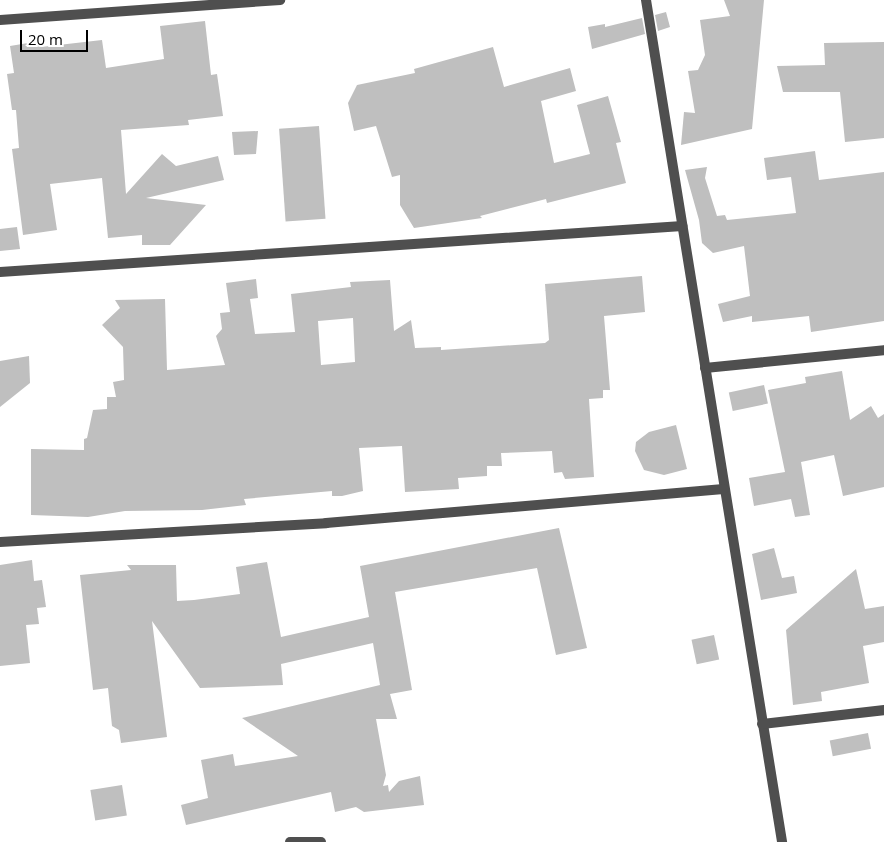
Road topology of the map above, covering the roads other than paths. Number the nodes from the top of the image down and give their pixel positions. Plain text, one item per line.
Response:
1 (280, 0) edge
2 (646, 0) edge
3 (0, 20) edge
4 (682, 226) junction
5 (0, 272) edge
6 (884, 350) edge
7 (705, 368) junction
8 (724, 489) junction
9 (0, 542) edge
10 (884, 710) edge
11 (762, 724) junction
12 (290, 842) edge
13 (322, 842) edge
14 (782, 842) edge

1 - 3 street
2 - 4 street
4 - 5 street
4 - 7 street
6 - 7 street
7 - 8 street
8 - 9 street
8 - 11 street
10 - 11 street
11 - 14 street
12 - 13 street

